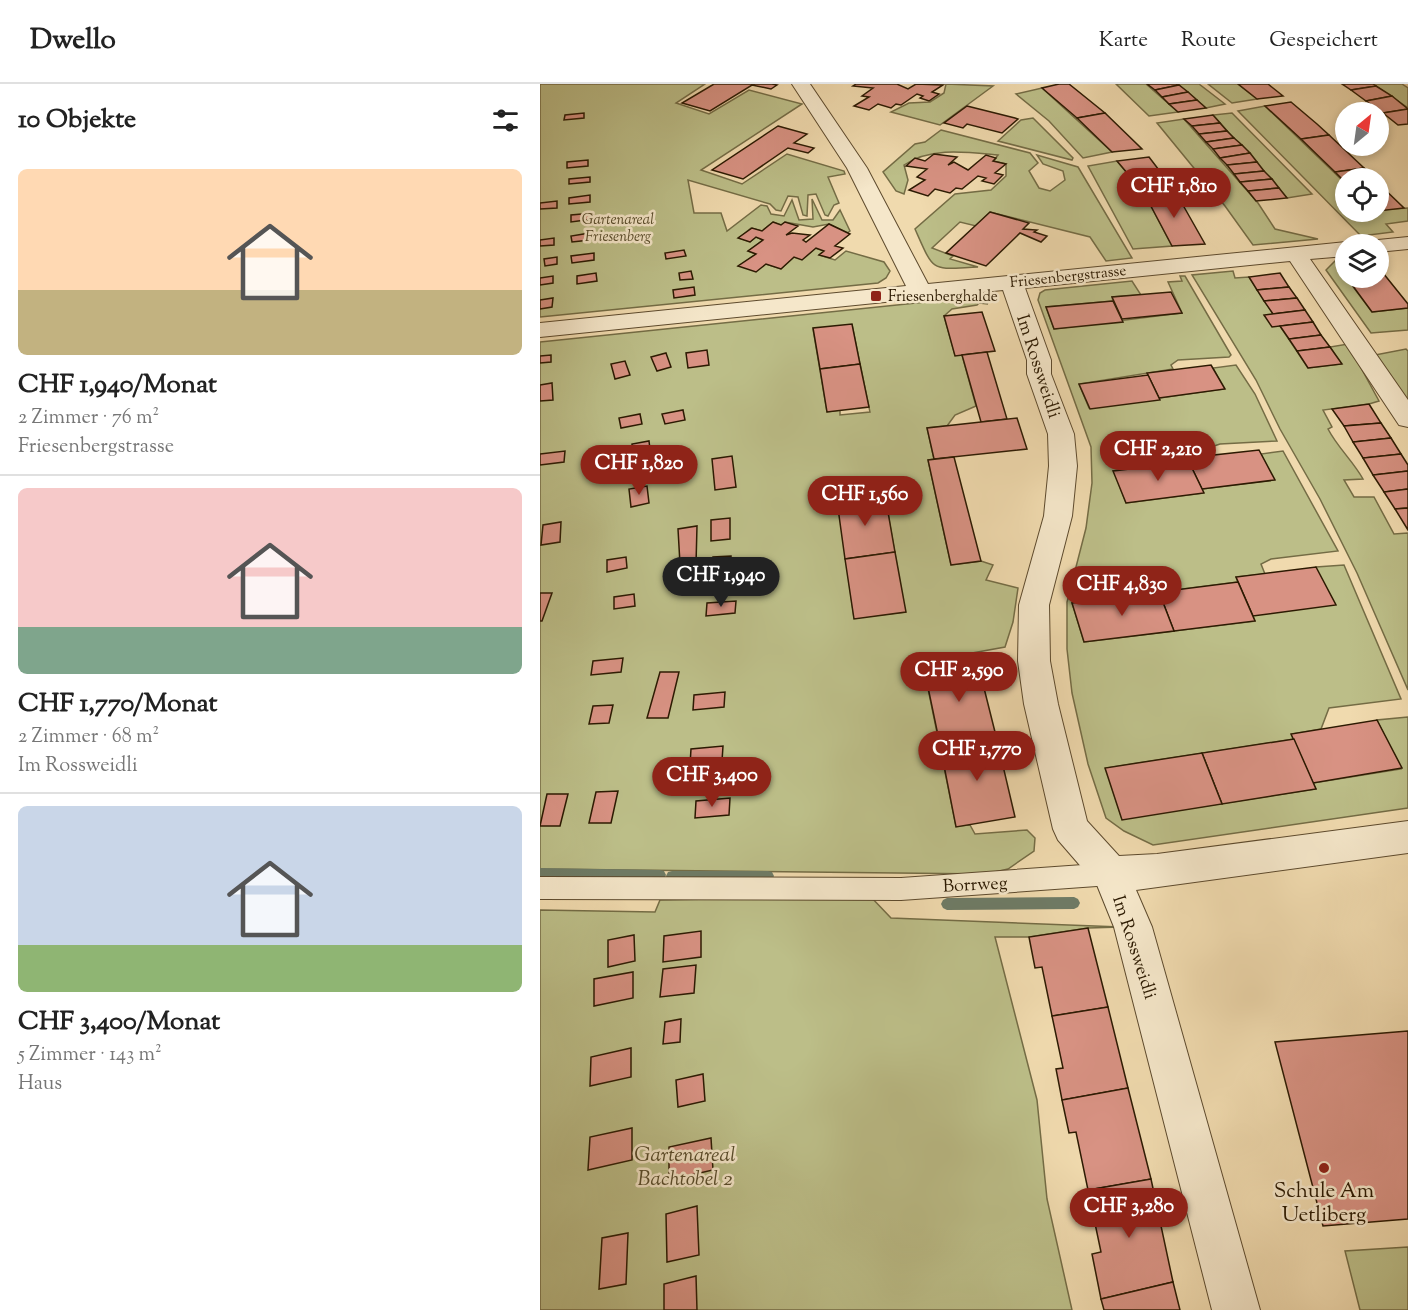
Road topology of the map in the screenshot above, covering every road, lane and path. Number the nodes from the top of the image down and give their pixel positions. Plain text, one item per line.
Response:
1 (801, 84) edge
2 (1408, 243) edge
3 (1389, 245) edge
4 (1335, 250) edge
5 (1296, 254) junction
6 (1011, 282) junction
7 (920, 291) junction
8 (540, 330) edge
9 (1408, 420) edge
10 (1408, 837) edge
11 (1111, 874) junction
12 (540, 888) edge
13 (1236, 1310) edge

1 - 7 street
2 - 3 street
4 - 5 street, Friesenbergstrasse
5 - 6 street, Friesenbergstrasse
5 - 9 street
6 - 7 street, Friesenbergstrasse
6 - 11 street, Im Rossweidli
7 - 8 street, Friesenbergstrasse
10 - 11 street, Borrweg
11 - 12 lane, Borrweg
11 - 13 street, Im Rossweidli

